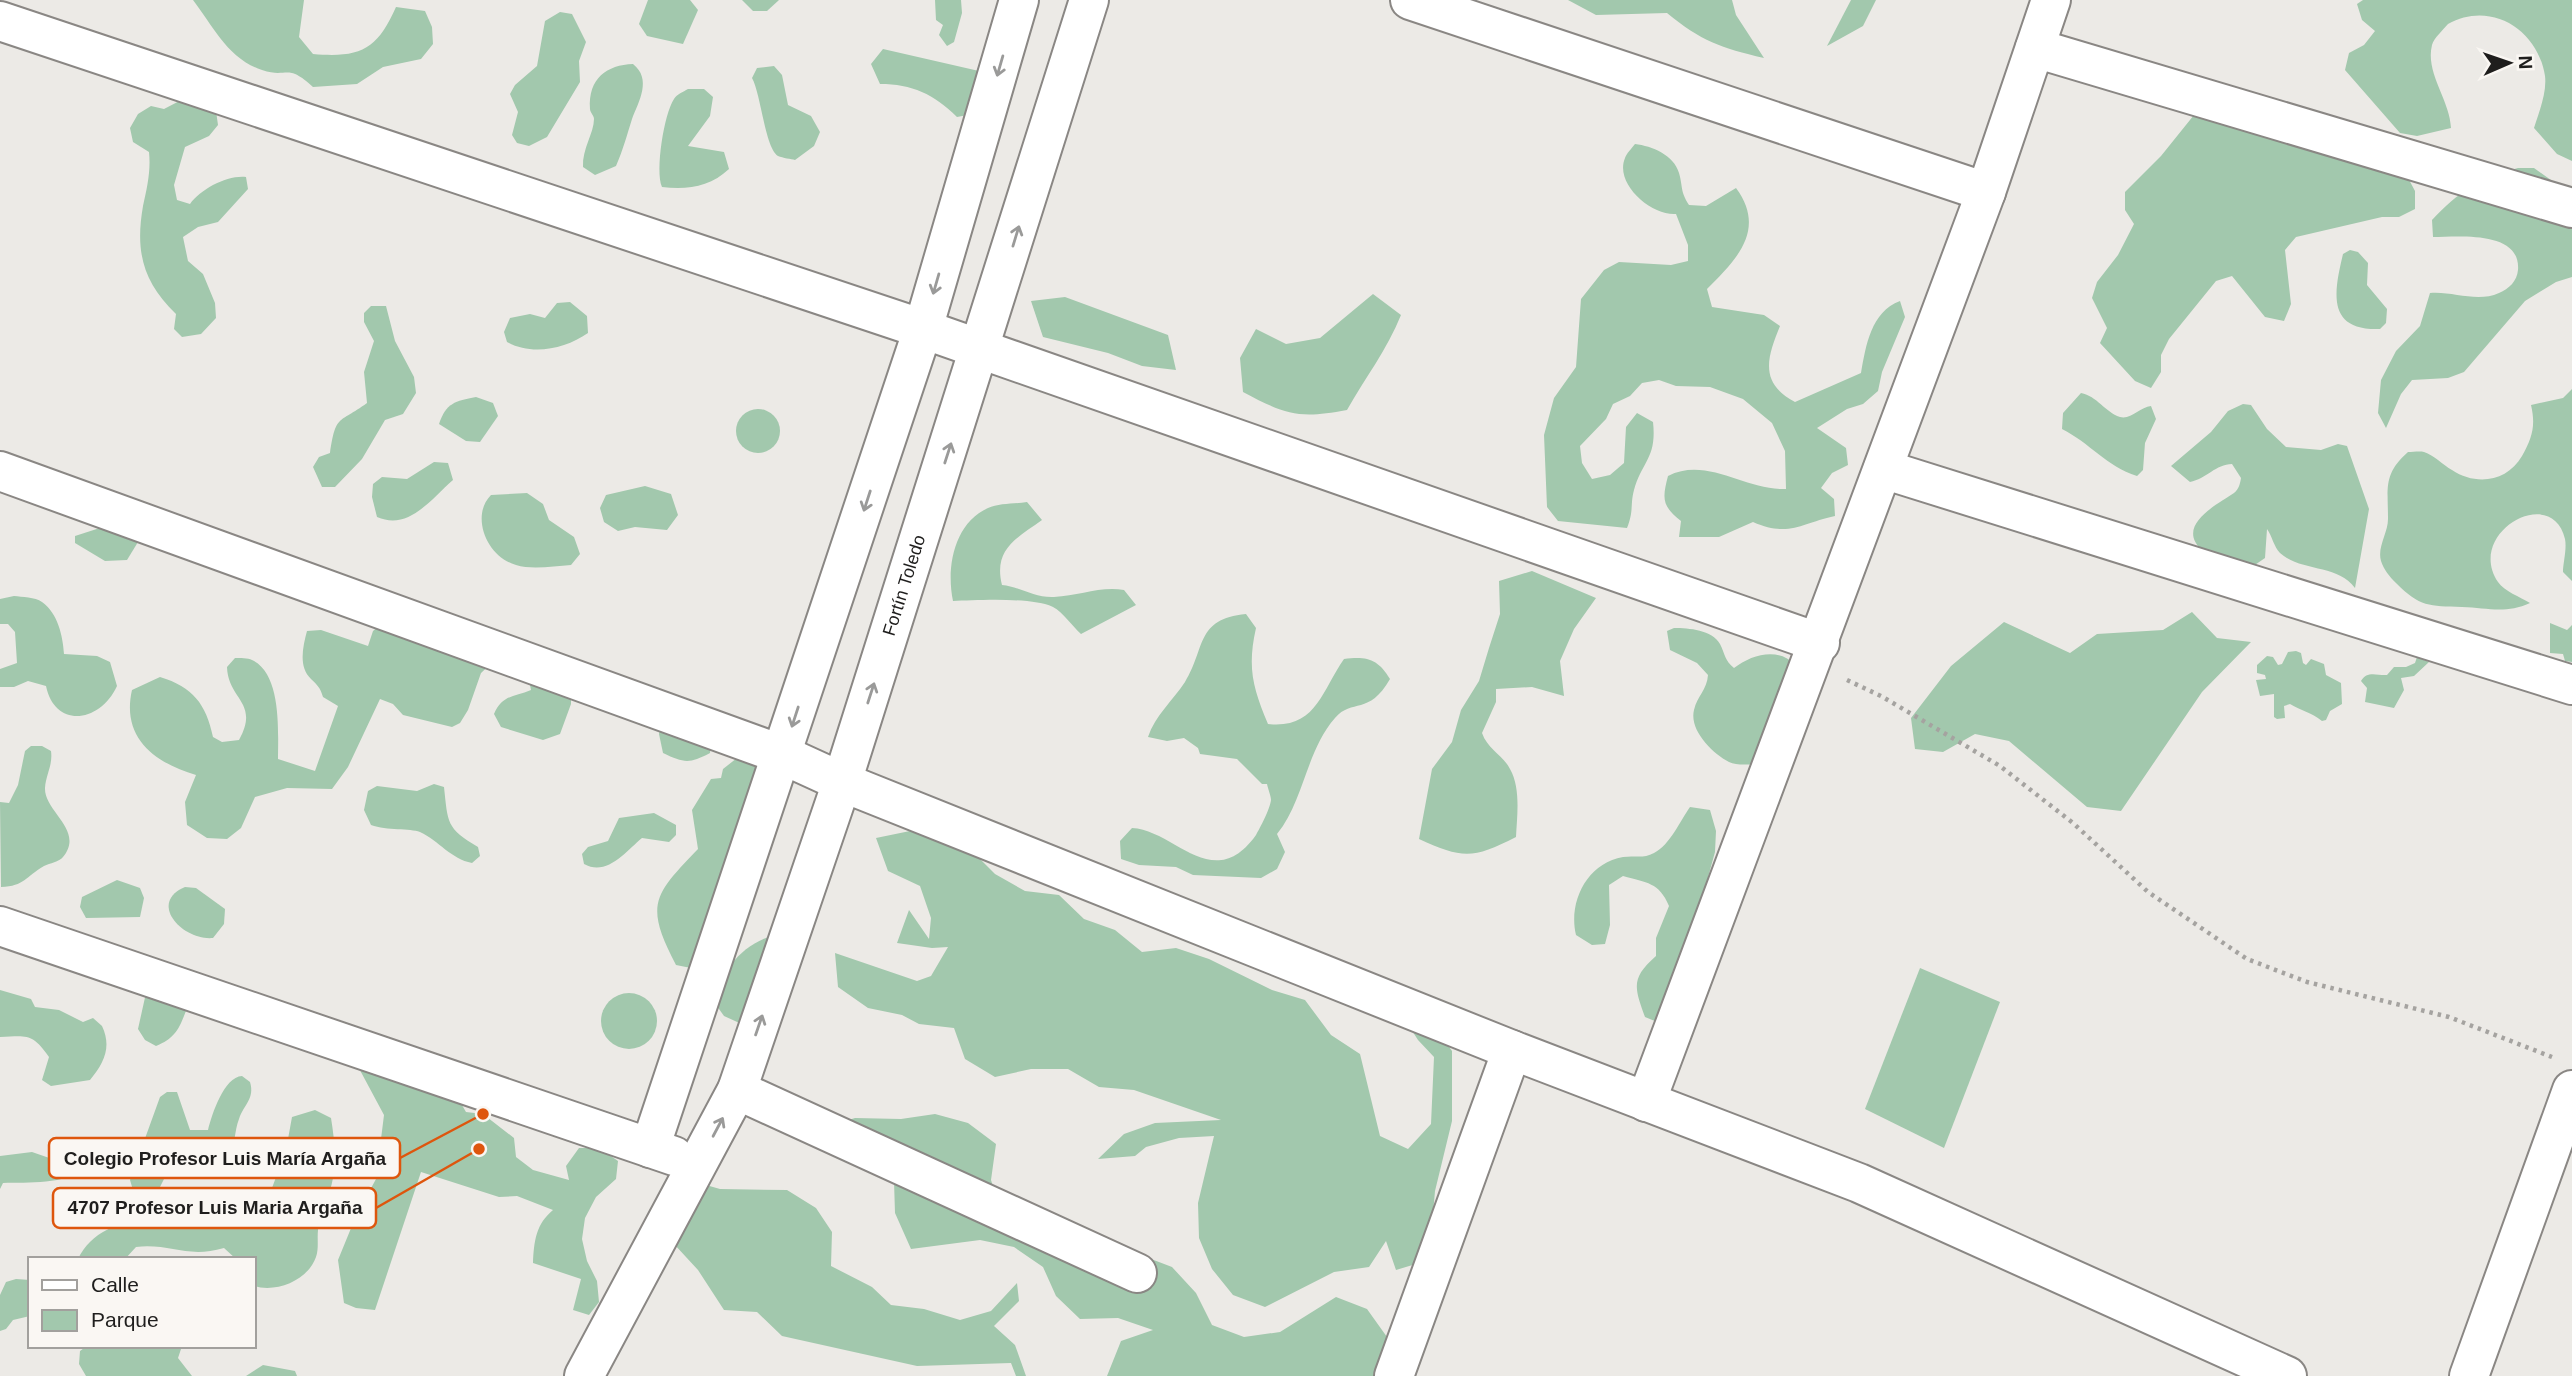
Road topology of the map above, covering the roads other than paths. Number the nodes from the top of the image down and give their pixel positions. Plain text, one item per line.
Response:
1 (1019, 0) edge
2 (1089, 0) edge
3 (1410, 0) edge
4 (2051, 0) edge
5 (0, 21) edge
6 (2035, 48) junction
7 (1986, 192) junction
8 (2572, 208) edge
9 (923, 329) junction
10 (981, 349) junction
11 (1882, 469) junction
12 (0, 471) edge
13 (1816, 653) junction
14 (2572, 685) edge
15 (783, 755) junction
16 (842, 782) junction
17 (0, 926) edge
18 (1512, 1049) junction
19 (2566, 1074) edge
20 (737, 1090) junction
21 (1646, 1102) junction
22 (650, 1148) junction
23 (698, 1164) junction
24 (1138, 1273) dead end
25 (584, 1376) edge
26 (1394, 1376) edge
27 (2287, 1376) edge
28 (2469, 1376) edge

1 -> 9 street
10 -> 2 street, Fortín Toledo
3 - 7 street
4 - 6 street
5 - 9 street
6 - 7 street
6 - 8 street
7 - 11 street
9 - 10 street
9 -> 15 street
10 - 13 street
16 -> 10 street, Fortín Toledo
11 - 13 street
11 - 14 street
12 - 15 street
13 - 21 street
15 - 16 street
15 - 22 street
16 - 18 street
20 -> 16 street, Fortín Toledo
17 - 22 street
18 - 21 street
18 - 26 street
19 - 28 street
23 -> 20 street, Fortín Toledo
20 - 24 street
21 - 27 street
22 - 23 street
23 - 25 street, Fortín Toledo

